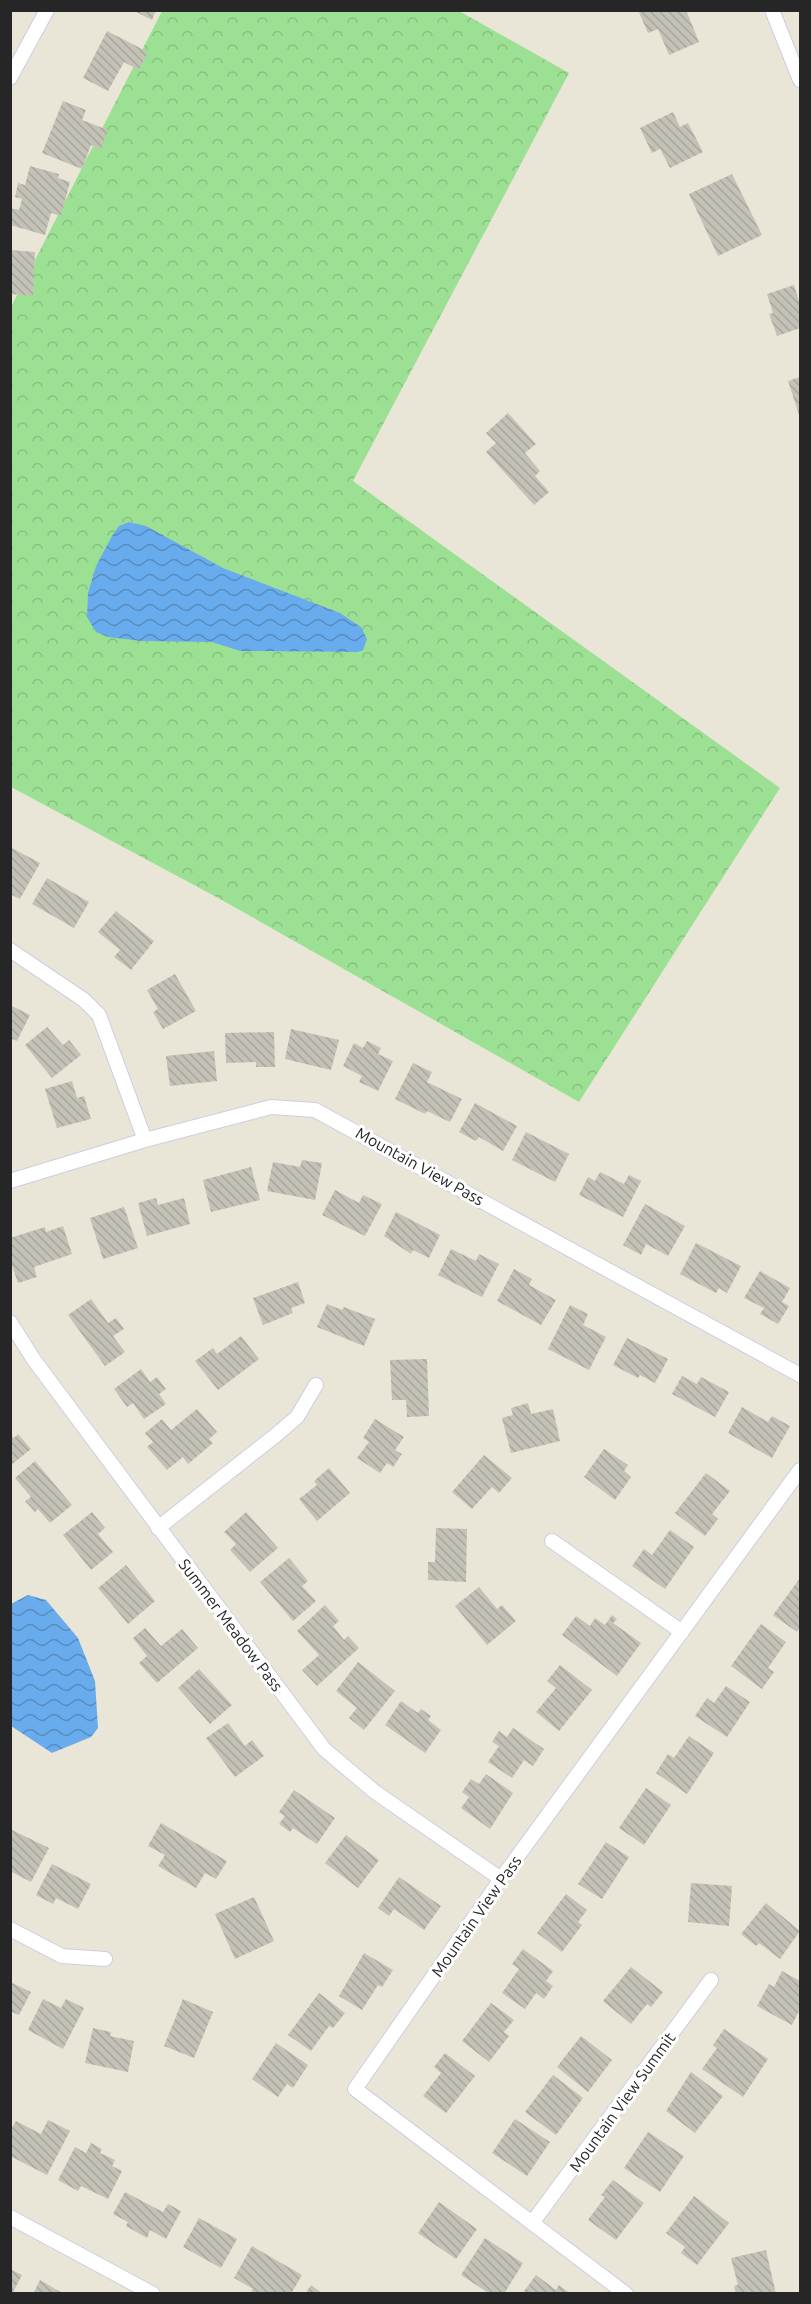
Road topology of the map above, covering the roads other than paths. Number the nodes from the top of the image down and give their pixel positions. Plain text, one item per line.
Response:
1 (48, 10) edge
2 (772, 10) edge
3 (10, 78) edge
4 (801, 80) edge
5 (10, 950) edge
6 (145, 1140) junction
7 (10, 1181) edge
8 (10, 1322) edge
9 (801, 1375) edge
10 (316, 1385) dead end
11 (801, 1470) edge
12 (158, 1528) junction
13 (552, 1541) dead end
14 (682, 1632) junction
15 (501, 1879) junction
16 (10, 1929) edge
17 (105, 1959) dead end
18 (711, 1980) dead end
19 (10, 2217) edge
20 (532, 2223) junction
21 (153, 2294) edge
22 (626, 2294) edge

1 - 3 street
2 - 4 street
5 - 6 street
6 - 7 street, Mountain View Pass
6 - 9 street, Mountain View Pass
8 - 12 street, Summer Meadow Pass
10 - 12 street
11 - 14 street, Mountain View Pass
12 - 15 street, Summer Meadow Pass
13 - 14 street
14 - 15 street, Mountain View Pass
15 - 20 street, Mountain View Pass
16 - 17 street
18 - 20 street, Mountain View Summit
19 - 21 street
20 - 22 street, Mountain View Pass

